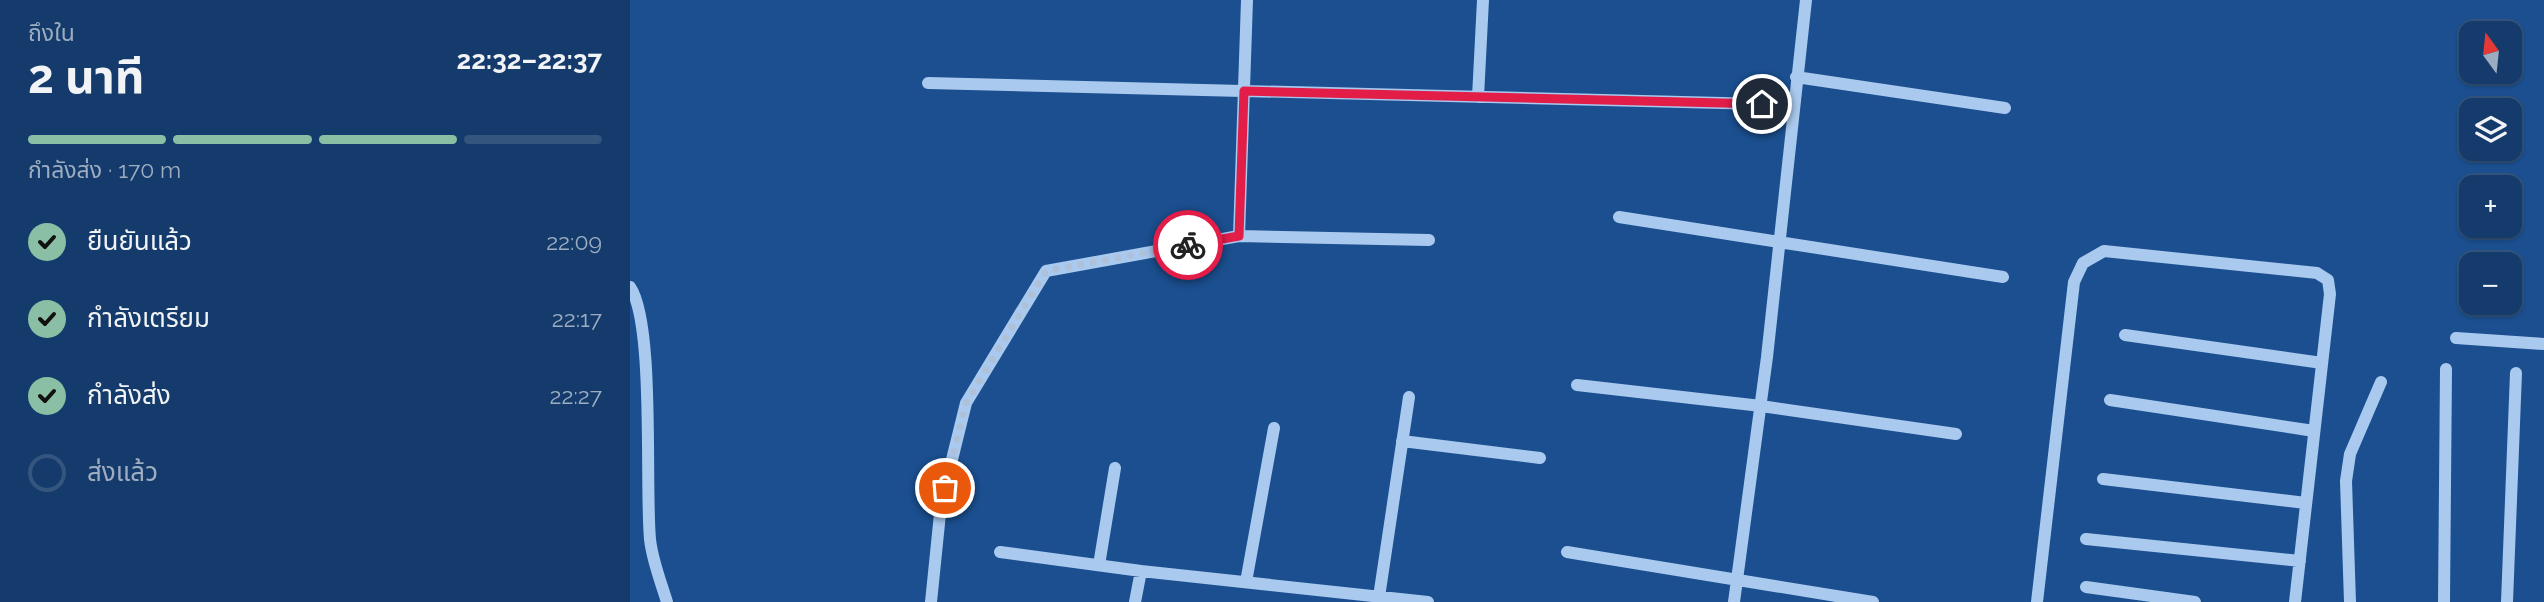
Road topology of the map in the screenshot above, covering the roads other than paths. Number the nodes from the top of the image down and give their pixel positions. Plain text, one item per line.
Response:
1 (1247, 0) edge
2 (1483, 0) edge
3 (1806, 0) edge
4 (1796, 77) junction
5 (928, 83) dead end
6 (1244, 91) junction
7 (1478, 97) junction
8 (1762, 104) dead end
9 (2005, 108) dead end
10 (1619, 217) dead end
11 (1239, 236) junction
12 (1429, 240) dead end
13 (1778, 241) junction
14 (2003, 277) dead end
15 (630, 287) edge
16 (2126, 335) dead end
17 (2456, 338) dead end
18 (2544, 344) edge
19 (2322, 363) junction
20 (2446, 369) dead end
21 (2516, 373) dead end
22 (2381, 382) dead end
23 (1577, 385) dead end
24 (1409, 397) dead end
25 (2110, 400) dead end
26 (1761, 406) junction
27 (1274, 428) dead end
28 (2314, 431) junction
29 (1956, 434) dead end
30 (1402, 441) junction
31 (1540, 458) dead end
32 (1115, 468) dead end
33 (2103, 479) dead end
34 (2306, 503) junction
35 (2086, 539) dead end
36 (1000, 552) dead end
37 (1567, 552) dead end
38 (2300, 561) junction
39 (1099, 565) junction
40 (1141, 571) junction
41 (1737, 580) junction
42 (1246, 583) junction
43 (2086, 587) dead end
44 (1379, 597) junction
45 (667, 602) edge
46 (931, 602) edge
47 (1135, 602) edge
48 (1428, 602) edge
49 (1734, 602) edge
50 (1873, 602) edge
51 (2037, 602) edge
52 (2194, 602) edge
53 (2295, 602) edge
54 (2350, 602) edge
55 (2444, 602) edge
56 (2507, 602) edge

1 - 6 street
2 - 7 street
3 - 4 street
4 - 9 street
4 - 13 street
5 - 6 street
6 - 7 street
6 - 11 street
7 - 8 street
10 - 13 street
11 - 12 street
11 - 46 street
13 - 14 street
13 - 26 street
15 - 45 street
16 - 19 street
17 - 18 street
19 - 28 street
19 - 51 street
20 - 55 street
21 - 56 street
22 - 54 street
23 - 26 street
24 - 30 street
25 - 28 street
26 - 29 street
26 - 41 street
27 - 42 street
28 - 34 street
30 - 31 street
30 - 44 street
32 - 39 street
33 - 34 street
34 - 38 street
35 - 38 street
36 - 39 street
37 - 41 street
38 - 53 street
39 - 40 street
40 - 42 street
40 - 47 street
41 - 49 street
41 - 50 street
42 - 44 street
43 - 52 street
44 - 48 street

